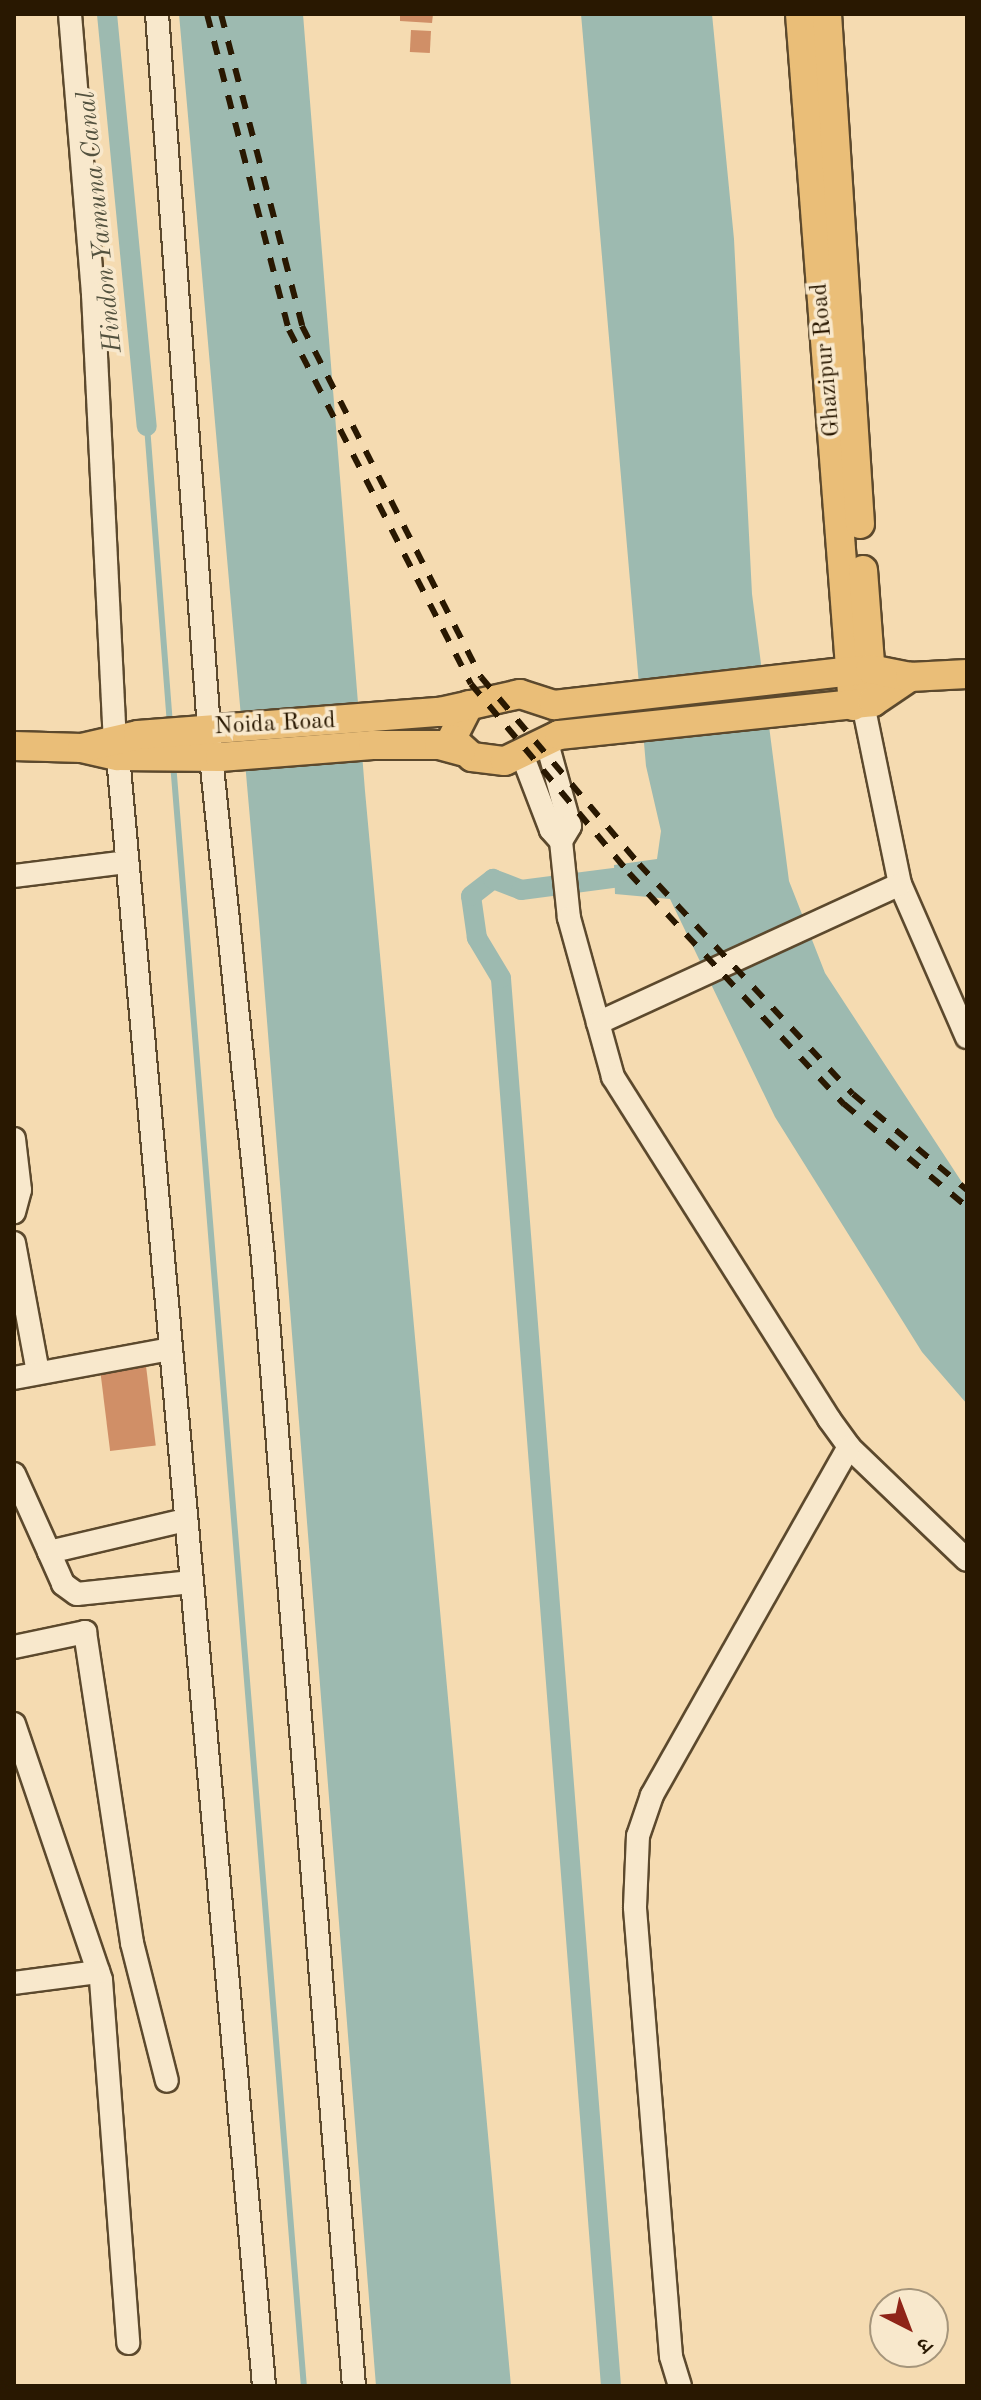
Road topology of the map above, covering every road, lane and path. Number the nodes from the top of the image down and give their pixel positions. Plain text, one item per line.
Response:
1 (70, 14) edge
2 (157, 14) edge
3 (800, 14) edge
4 (827, 14) edge
5 (849, 673) junction
6 (967, 674) edge
7 (910, 677) junction
8 (469, 705) junction
9 (554, 705) junction
10 (855, 705) junction
11 (372, 732) junction
12 (206, 743) junction
13 (543, 745) junction
14 (14, 746) edge
15 (128, 746) junction
16 (461, 751) junction
17 (127, 862) junction
18 (14, 876) edge
19 (900, 884) junction
20 (598, 1023) junction
21 (967, 1037) edge
22 (14, 1139) edge
23 (14, 1212) edge
24 (14, 1243) edge
25 (170, 1349) junction
26 (38, 1373) junction
27 (14, 1378) edge
28 (849, 1447) junction
29 (14, 1474) edge
30 (185, 1520) junction
31 (49, 1552) junction
32 (967, 1560) edge
33 (191, 1582) junction
34 (77, 1594) junction
35 (85, 1632) junction
36 (14, 1647) edge
37 (14, 1724) edge
38 (98, 1972) junction
39 (14, 1983) edge
40 (167, 2081) dead end
41 (128, 2343) dead end
42 (264, 2386) edge
43 (354, 2386) edge
44 (680, 2386) edge

1 - 15 street
2 - 12 street
3 - 5 main road, Ghazipur Road
4 - 5 main road, Ghazipur Road
5 - 7 main road
5 - 9 main road
5 - 10 main road, Ghazipur Road
6 - 7 main road
7 - 10 main road
8 - 9 main road, Noida Road
8 - 11 main road, Noida Road
8 - 16 main road
9 - 13 main road
10 - 13 main road, Noida Road
10 - 19 street
11 - 12 main road, Noida Road
11 - 16 main road, Noida Road
12 - 15 main road, Noida Road
12 - 43 street
13 - 16 main road, Noida Road
13 - 20 street
14 - 15 main road, Noida Road
15 - 17 street
17 - 18 street
17 - 25 street
19 - 20 street
19 - 21 street
20 - 28 street
22 - 23 street
24 - 26 street
25 - 26 street
25 - 30 street
26 - 27 street
28 - 32 street
28 - 44 street
29 - 31 street
30 - 31 street
30 - 33 street
31 - 34 street
33 - 34 street
33 - 42 street
34 - 35 street
35 - 36 street
35 - 40 street
37 - 38 street
38 - 39 street
38 - 41 street

